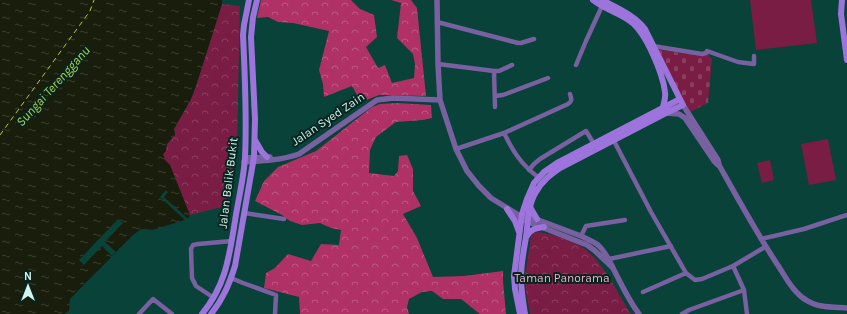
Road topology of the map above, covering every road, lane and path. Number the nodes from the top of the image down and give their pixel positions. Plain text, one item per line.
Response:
1 (249, 0) edge
2 (257, 0) edge
3 (437, 0) edge
4 (593, 0) edge
5 (841, 0) edge
6 (602, 3) edge
7 (437, 22) junction
8 (534, 39) dead end
9 (653, 46) junction
10 (754, 56) dead end
11 (847, 60) edge
12 (438, 64) junction
13 (512, 65) dead end
14 (576, 65) dead end
15 (494, 71) junction
16 (548, 78) dead end
17 (570, 94) dead end
18 (495, 96) junction
19 (440, 100) junction
20 (682, 102) junction
21 (496, 108) dead end
22 (665, 110) junction
23 (504, 133) junction
24 (254, 139) junction
25 (614, 141) junction
26 (594, 144) junction
27 (456, 149) junction
28 (267, 157) junction
29 (277, 159) junction
30 (245, 160) junction
31 (253, 160) junction
32 (719, 165) junction
33 (530, 170) junction
34 (538, 178) junction
35 (530, 207) junction
36 (507, 209) junction
37 (244, 213) junction
38 (847, 214) edge
39 (523, 217) junction
40 (284, 219) dead end
41 (537, 219) junction
42 (624, 220) dead end
43 (544, 227) junction
44 (520, 233) junction
45 (582, 236) junction
46 (526, 237) junction
47 (761, 239) junction
48 (232, 241) junction
49 (670, 246) junction
50 (765, 247) junction
51 (609, 258) junction
52 (733, 266) junction
53 (612, 267) junction
54 (686, 273) junction
55 (231, 278) junction
56 (744, 290) junction
57 (644, 292) dead end
58 (214, 298) junction
59 (847, 308) edge
60 (690, 312) edge
61 (139, 314) edge
62 (172, 314) edge
63 (202, 314) edge
64 (211, 314) edge
65 (275, 314) edge
66 (520, 314) edge
67 (525, 314) edge
68 (640, 314) edge
69 (682, 314) edge
70 (747, 314) edge

1 - 30 main road, Jalan Balik Bukit
2 - 24 main road, Jalan Balik Bukit
3 - 7 street
4 - 6 main road
5 - 11 main road
6 - 9 main road
6 - 14 street
6 - 22 main road
7 - 8 street
7 - 12 street
9 - 10 street
9 - 20 main road
12 - 15 street
12 - 19 street
13 - 15 street
15 - 18 street
16 - 18 street
17 - 23 street
18 - 21 street
19 - 27 street
19 - 29 street, Jalan Syed Zain
20 - 22 main road
20 - 32 street
22 - 25 main road
22 - 26 main road
22 - 32 street
23 - 27 street
23 - 33 street
24 - 28 main road
24 - 31 main road, Jalan Balik Bukit
25 - 35 main road
25 - 49 street
26 - 33 street
26 - 34 main road
27 - 36 street
28 - 29 street
28 - 31 street
29 - 31 street, Jalan Syed Zain
30 - 31 street
30 - 48 main road, Jalan Balik Bukit
31 - 37 main road, Jalan Balik Bukit
32 - 47 street
33 - 34 street
34 - 39 main road
35 - 39 main road
35 - 41 main road
36 - 39 street
36 - 44 main road
37 - 40 street
37 - 55 main road, Jalan Balik Bukit
38 - 47 street
39 - 41 street
39 - 43 street
39 - 44 main road
39 - 46 main road
41 - 45 street
42 - 45 street
43 - 46 main road
43 - 53 street
44 - 66 main road
45 - 51 street
46 - 67 main road
47 - 50 street
48 - 58 main road, Jalan Balik Bukit
48 - 58 street
49 - 51 street
49 - 54 street
50 - 52 street
50 - 59 street
51 - 53 street
52 - 54 street
52 - 56 street
53 - 68 street
54 - 57 street
55 - 64 main road, Jalan Balik Bukit
55 - 65 street
56 - 60 street
56 - 70 street
58 - 63 main road, Jalan Balik Bukit
60 - 69 street
61 - 62 street

